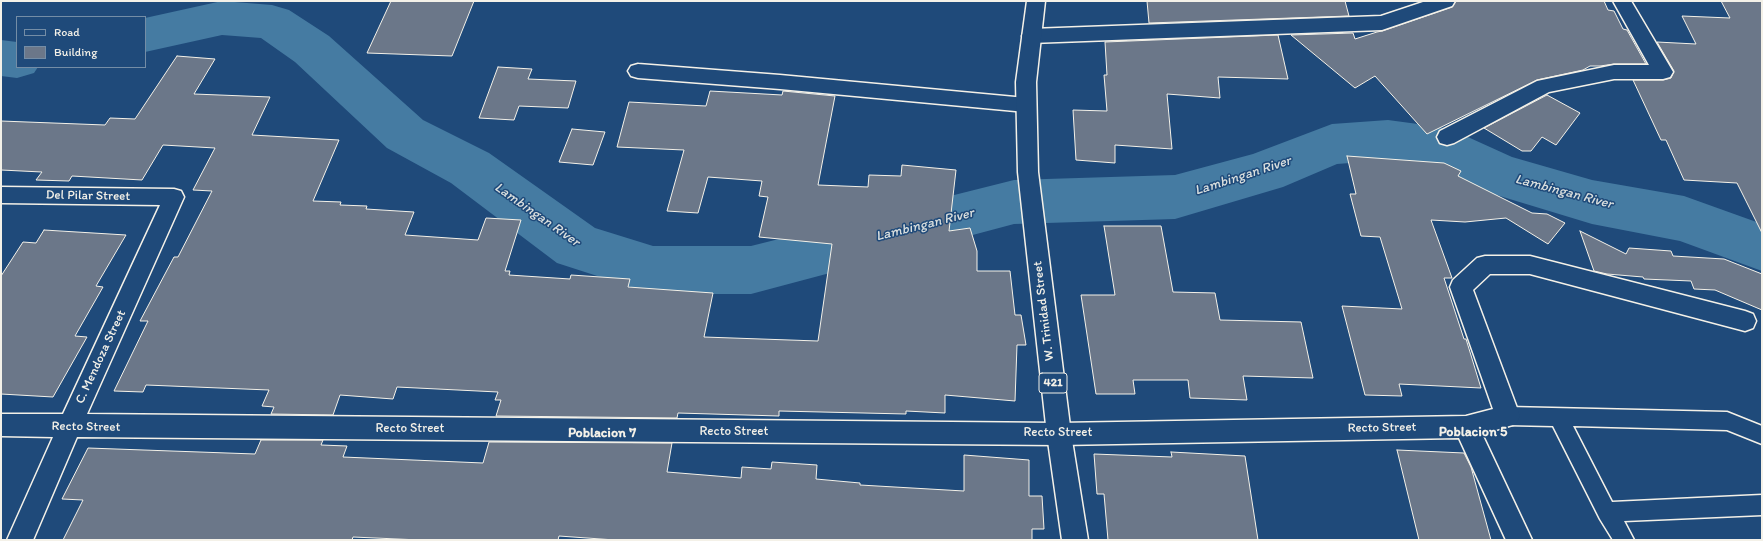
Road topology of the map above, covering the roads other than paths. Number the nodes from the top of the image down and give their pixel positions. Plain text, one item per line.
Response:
1 (1036, 1) edge
2 (1446, 1) edge
3 (1622, 1) edge
4 (1031, 36) junction
5 (638, 71) dead end
6 (1026, 105) junction
7 (1447, 137) dead end
8 (1, 195) edge
9 (174, 197) joint
10 (1745, 321) dead end
11 (1508, 416) junction
12 (1558, 416) junction
13 (1, 425) edge
14 (69, 427) junction
15 (1466, 427) junction
16 (1059, 434) junction
17 (1762, 435) edge
18 (1762, 505) edge
19 (1607, 512) junction
20 (20, 540) edge
21 (1075, 540) edge
22 (1520, 540) edge
23 (1624, 540) edge

1 - 4 street, 421
2 - 4 street
3 - 7 street
4 - 6 street, 421
5 - 6 street
6 - 16 street, W. Trinidad Street / 421
8 - 9 street, Del Pilar Street
9 - 14 street, C. Mendoza Street
10 - 11 street
11 - 12 lane
11 - 15 street, Recto Street
12 - 17 lane
12 - 19 lane
13 - 14 street, Recto Street
14 - 16 street, Recto Street
14 - 20 street, C. Mendoza Street
15 - 16 street, Recto Street
15 - 22 street
16 - 21 street, W. Trinidad Street / 421
18 - 19 lane
19 - 23 lane

